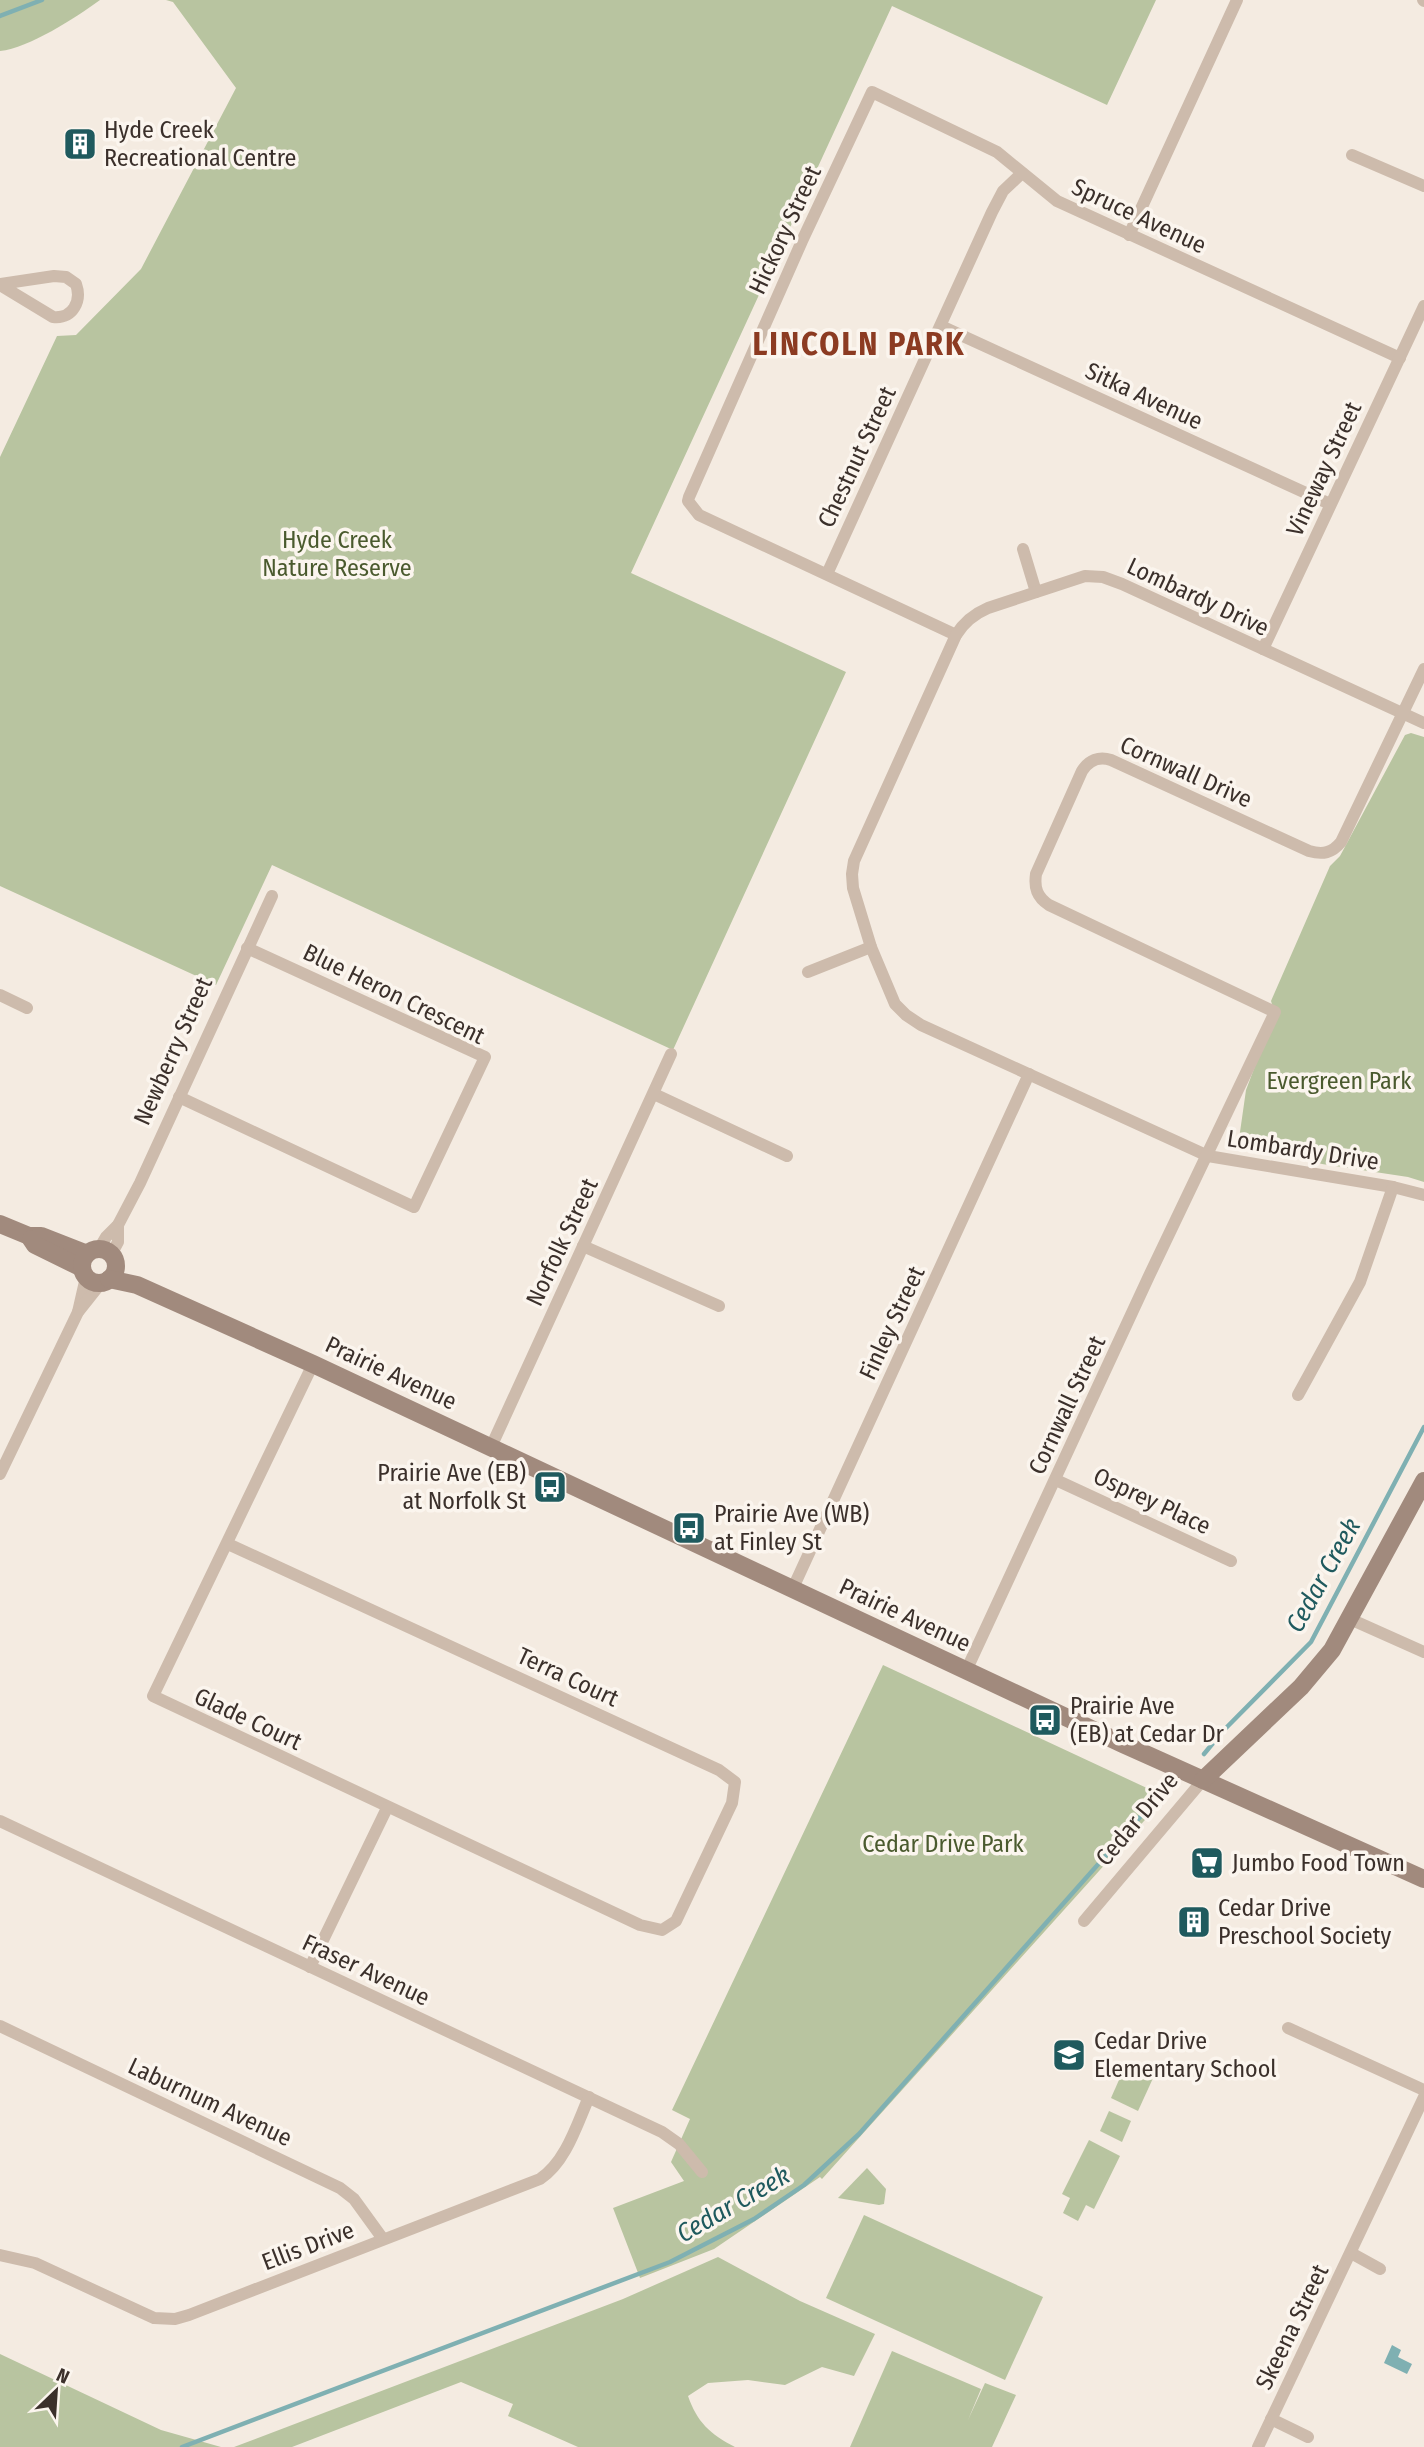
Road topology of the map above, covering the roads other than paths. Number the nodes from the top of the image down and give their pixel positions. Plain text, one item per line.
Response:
1 (1237, 0) edge
2 (872, 92) joint
3 (1352, 155) dead end
4 (1022, 173) junction
5 (1424, 186) edge
6 (1129, 235) junction
7 (0, 284) edge
8 (1424, 306) edge
9 (941, 326) junction
10 (1400, 358) junction
11 (1330, 504) junction
12 (1023, 549) dead end
13 (827, 574) junction
14 (1036, 592) junction
15 (956, 635) junction
16 (1263, 649) junction
17 (1424, 669) edge
18 (1403, 713) junction
19 (1424, 723) edge
20 (272, 896) dead end
21 (871, 947) junction
22 (247, 948) junction
23 (808, 971) dead end
24 (0, 995) edge
25 (27, 1008) dead end
26 (671, 1055) dead end
27 (1029, 1074) junction
28 (654, 1094) junction
29 (179, 1097) junction
30 (787, 1156) dead end
31 (1208, 1156) junction
32 (1393, 1187) junction
33 (1424, 1195) edge
34 (0, 1224) edge
35 (583, 1246) junction
36 (99, 1266) junction
37 (719, 1306) dead end
38 (313, 1364) junction
39 (1298, 1395) dead end
40 (491, 1447) junction
41 (0, 1474) edge
42 (1056, 1480) junction
43 (1424, 1481) edge
44 (228, 1544) junction
45 (1231, 1560) dead end
46 (793, 1588) junction
47 (1350, 1619) junction
48 (1424, 1652) edge
49 (967, 1671) junction
50 (1203, 1780) junction
51 (387, 1808) junction
52 (0, 1821) edge
53 (1424, 1879) edge
54 (1084, 1921) dead end
55 (662, 1930) joint
56 (310, 1967) junction
57 (0, 2026) edge
58 (1288, 2028) dead end
59 (1424, 2090) edge
60 (589, 2097) junction
61 (1424, 2097) edge
62 (702, 2172) dead end
63 (383, 2239) junction
64 (1351, 2253) junction
65 (0, 2255) edge
66 (1380, 2269) dead end
67 (1271, 2419) junction
68 (1308, 2437) dead end
69 (1258, 2447) edge

1 - 6 street
2 - 4 street, Spruce Avenue
2 - 13 street, Hickory Street
3 - 5 street
4 - 6 street, Spruce Avenue
4 - 9 street, Chestnut Street
6 - 10 street, Spruce Avenue
7 - 7 street
8 - 10 street, Vineway Street
9 - 11 street, Sitka Avenue
9 - 13 street, Chestnut Street
10 - 11 street, Vineway Street
11 - 16 street, Vineway Street
12 - 14 street
13 - 15 street
14 - 15 street, Lombardy Drive
14 - 16 street, Lombardy Drive
15 - 21 street, Lombardy Drive
16 - 18 street, Lombardy Drive
17 - 18 street, Cornwall Drive
18 - 19 street, Lombardy Drive
18 - 31 street, Cornwall Drive
20 - 22 street, Newberry Street
21 - 23 street
21 - 27 street, Lombardy Drive
22 - 29 street, Newberry Street
22 - 29 street, Blue Heron Crescent
24 - 25 street
26 - 28 street, Norfolk Street
27 - 31 street, Lombardy Drive
27 - 46 street, Finley Street
28 - 30 street
28 - 35 street, Norfolk Street
29 - 36 street, Newberry Street
31 - 32 street, Lombardy Drive
31 - 42 street, Cornwall Street
32 - 33 street, Lombardy Drive
32 - 39 street
34 - 36 main road, Prairie Avenue
35 - 37 street
35 - 40 street, Norfolk Street
36 - 38 main road, Prairie Avenue
36 - 41 street, Newberry Street
38 - 40 main road, Prairie Avenue
38 - 44 street, Glade Court
40 - 46 main road, Prairie Avenue
42 - 45 street, Osprey Place
42 - 49 street, Cornwall Street
43 - 47 main road, Cedar Drive
44 - 51 street, Glade Court
44 - 55 street, Terra Court
46 - 49 main road, Prairie Avenue
47 - 48 street
47 - 50 main road, Cedar Drive
49 - 50 main road, Prairie Avenue
50 - 53 main road, Prairie Avenue
50 - 54 street, Cedar Drive
51 - 55 street, Glade Court
51 - 56 street
52 - 56 street, Fraser Avenue
56 - 60 street, Fraser Avenue
57 - 63 street, Laburnum Avenue
58 - 59 street
60 - 62 street, Fraser Avenue
60 - 63 street, Ellis Drive
61 - 64 street, Skeena Street
63 - 65 street, Ellis Drive
64 - 66 street, Skeena Street
64 - 67 street, Skeena Street
67 - 68 street, Skeena Street
67 - 69 street, Skeena Street

